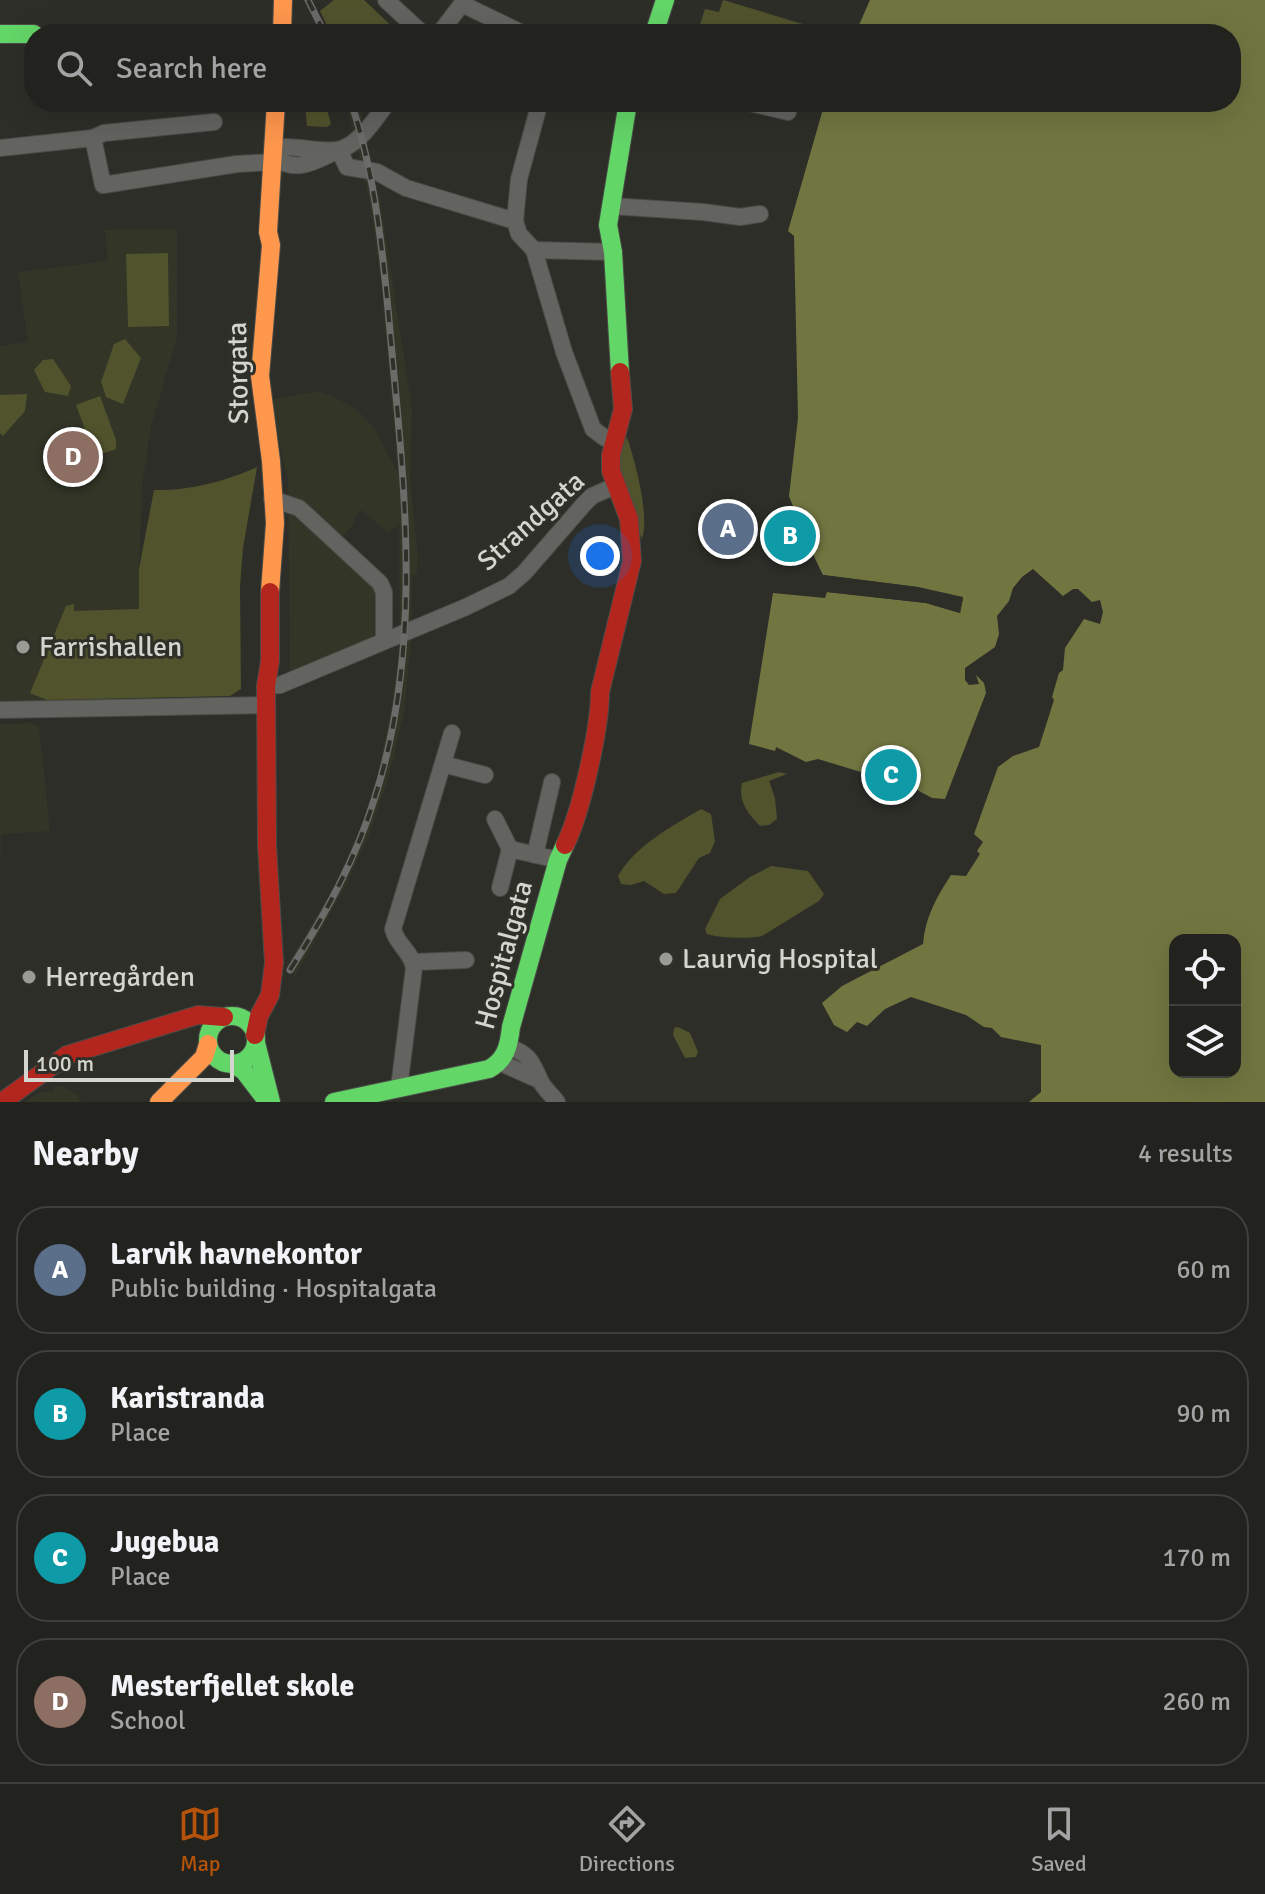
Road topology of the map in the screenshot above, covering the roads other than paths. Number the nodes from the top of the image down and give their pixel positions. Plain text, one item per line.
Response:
1 (283, 0) edge
2 (386, 0) edge
3 (665, 0) edge
4 (463, 2) edge
5 (282, 24) edge
6 (412, 24) edge
7 (446, 24) edge
8 (505, 24) edge
9 (657, 24) edge
10 (0, 34) edge
11 (24, 34) edge
12 (277, 112) edge
13 (284, 112) edge
14 (379, 112) edge
15 (537, 112) edge
16 (627, 112) edge
17 (637, 112) edge
18 (214, 122) dead end
19 (93, 138) junction
20 (0, 148) edge
21 (339, 150) junction
22 (279, 158) junction
23 (617, 207) junction
24 (760, 214) dead end
25 (515, 221) junction
26 (534, 250) junction
27 (613, 252) junction
28 (614, 441) junction
29 (615, 486) junction
30 (272, 499) junction
31 (384, 640) junction
32 (266, 686) junction
33 (267, 705) junction
34 (0, 710) edge
35 (452, 733) dead end
36 (443, 764) junction
37 (485, 775) dead end
38 (552, 782) dead end
39 (495, 819) dead end
40 (510, 849) junction
41 (535, 855) junction
42 (558, 860) junction
43 (500, 888) dead end
44 (272, 933) junction
45 (466, 960) dead end
46 (414, 962) junction
47 (228, 1017) junction
48 (181, 1021) junction
49 (208, 1039) junction
50 (256, 1039) junction
51 (505, 1055) junction
52 (228, 1064) junction
53 (399, 1088) junction
54 (2, 1102) edge
55 (159, 1102) edge
56 (172, 1102) edge
57 (270, 1102) edge
58 (334, 1102) edge
59 (557, 1102) edge

1 - 5 main road
2 - 6 street
3 - 9 main road
4 - 7 street
4 - 8 street
10 - 11 main road
12 - 22 main road, Storgata
13 - 22 main road, Storgata
14 - 21 street
15 - 25 street
16 - 23 main road, Strandgata
17 - 23 main road, Strandgata
18 - 19 street
19 - 20 street
19 - 22 street
21 - 22 street
21 - 25 street
22 - 30 main road, Storgata
23 - 24 street
23 - 27 main road, Strandgata
25 - 26 street
26 - 27 street
26 - 28 street
27 - 28 main road, Strandgata
28 - 29 main road, Strandgata
29 - 31 street, Strandgata
29 - 42 main road, Hospitalgata
30 - 31 street
30 - 32 main road, Storgata
31 - 32 street, Strandgata
32 - 33 main road, Storgata
33 - 34 street
33 - 44 main road, Storgata
35 - 36 street
36 - 37 street
36 - 46 street
38 - 41 street, Hospitalgata
39 - 40 street, Hospitalgata
40 - 41 street, Hospitalgata
40 - 43 street, Hospitalgata
41 - 42 street, Hospitalgata
42 - 51 main road, Hospitalgata
44 - 47 main road, Storgata
44 - 50 main road, Storgata
45 - 46 street
46 - 53 street
47 - 48 main road
47 - 49 main road
47 - 50 main road
48 - 49 main road
48 - 54 main road
49 - 52 main road
49 - 55 main road
50 - 52 main road
50 - 57 main road
51 - 53 main road
51 - 59 street
52 - 56 main road
52 - 57 main road
53 - 58 main road

